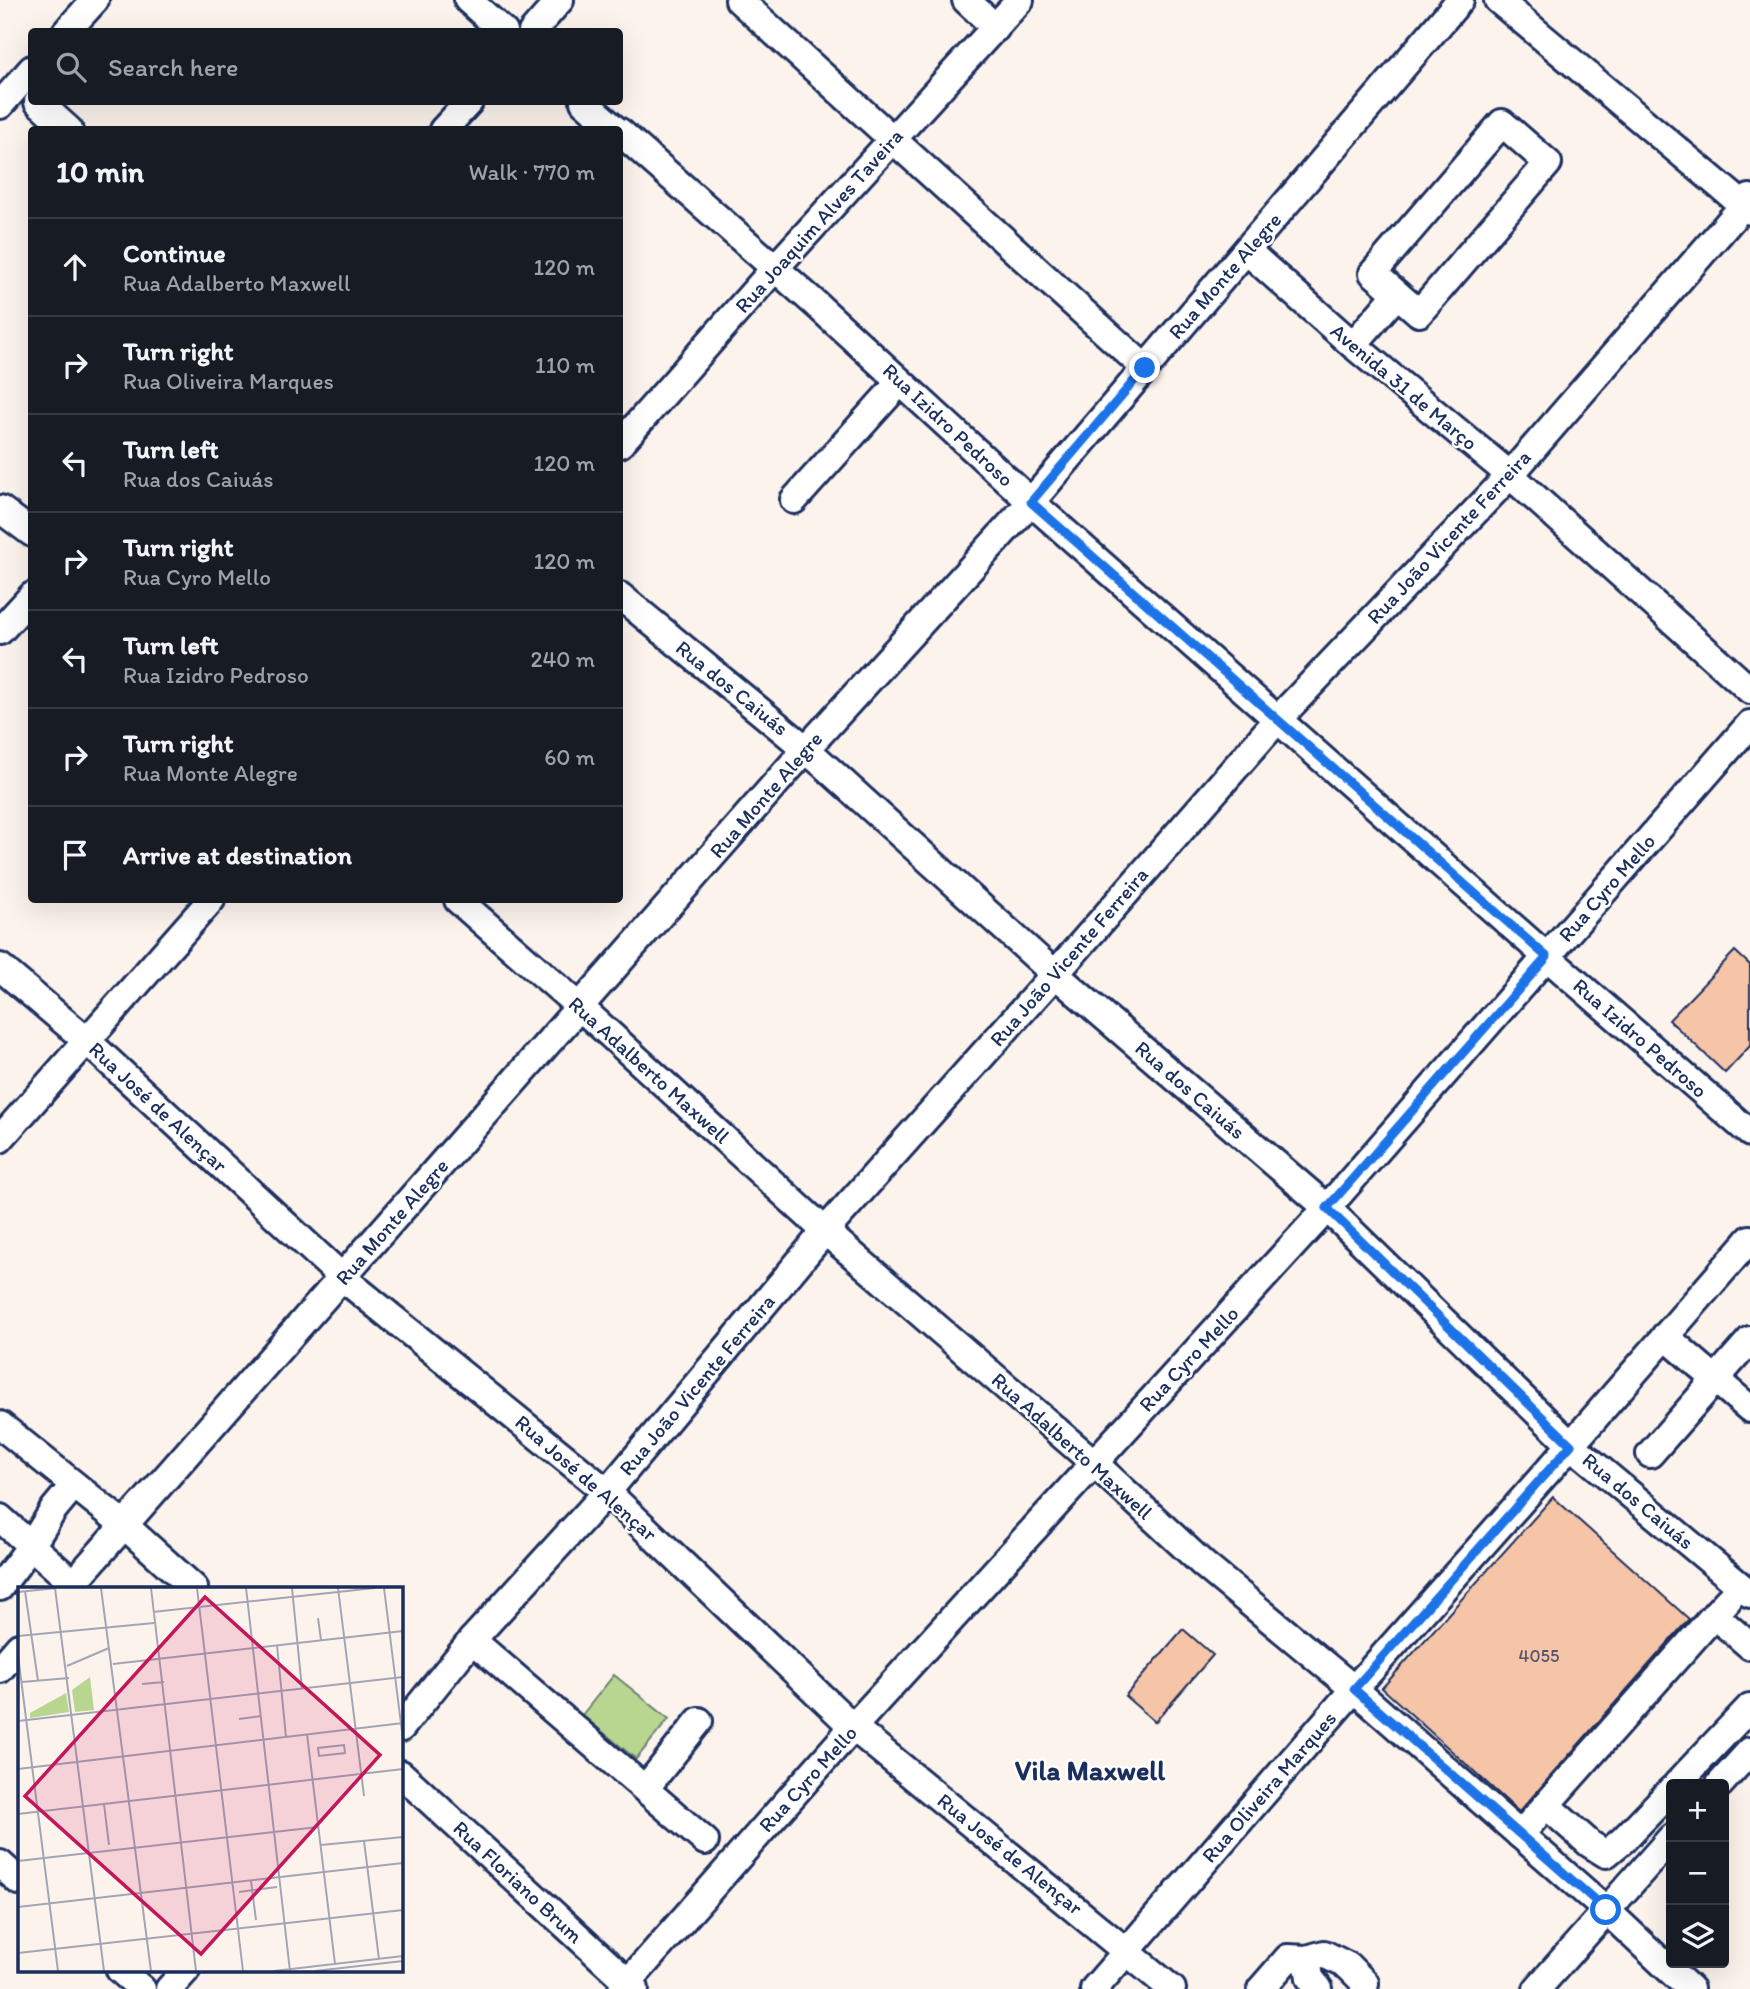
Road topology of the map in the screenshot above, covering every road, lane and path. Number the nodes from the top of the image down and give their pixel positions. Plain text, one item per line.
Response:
1 (95, 0) edge
2 (468, 0) edge
3 (560, 0) edge
4 (739, 0) edge
5 (966, 0) edge
6 (1020, 0) edge
7 (1460, 0) edge
8 (1498, 0) edge
9 (70, 28) edge
10 (500, 28) edge
11 (536, 28) edge
12 (996, 28) junction
13 (24, 84) edge
14 (0, 105) edge
15 (45, 105) edge
16 (466, 105) edge
17 (588, 105) edge
18 (65, 126) edge
19 (447, 126) edge
20 (612, 126) edge
21 (623, 135) edge
22 (894, 139) junction
23 (1748, 205) edge
24 (1247, 251) junction
25 (775, 268) junction
26 (1397, 294) junction
27 (1353, 345) junction
28 (1145, 368) junction
29 (900, 382) junction
30 (623, 441) edge
31 (1510, 475) junction
32 (794, 500) dead end
33 (1031, 502) junction
34 (0, 509) edge
35 (28, 530) edge
36 (623, 598) edge
37 (28, 600) edge
38 (0, 631) edge
39 (1750, 690) edge
40 (1278, 719) junction
41 (1750, 724) edge
42 (806, 749) junction
43 (208, 903) edge
44 (461, 903) edge
45 (1547, 957) junction
46 (0, 967) edge
47 (1055, 974) junction
48 (580, 1007) junction
49 (86, 1040) junction
50 (1750, 1133) edge
51 (0, 1139) edge
52 (1327, 1208) junction
53 (825, 1231) junction
54 (1750, 1238) edge
55 (343, 1278) junction
56 (1665, 1336) junction
57 (1750, 1340) edge
58 (1715, 1379) junction
59 (1750, 1409) edge
60 (0, 1425) edge
61 (1571, 1445) junction
62 (1650, 1454) dead end
63 (1093, 1462) junction
64 (74, 1485) junction
65 (607, 1492) junction
66 (0, 1518) edge
67 (123, 1524) junction
68 (31, 1546) junction
69 (71, 1586) edge
70 (0, 1587) edge
71 (193, 1587) edge
72 (1745, 1590) edge
73 (1717, 1612) junction
74 (472, 1640) junction
75 (1750, 1646) edge
76 (18, 1648) edge
77 (0, 1669) edge
78 (1354, 1689) junction
79 (1750, 1707) edge
80 (699, 1721) dead end
81 (402, 1727) edge
82 (853, 1727) junction
83 (1750, 1751) edge
84 (402, 1775) edge
85 (1681, 1779) edge
86 (1725, 1779) edge
87 (645, 1789) junction
88 (1666, 1795) edge
89 (1546, 1805) junction
90 (1520, 1835) junction
91 (705, 1841) dead end
92 (1667, 1842) edge
93 (0, 1864) edge
94 (18, 1880) edge
95 (1606, 1910) junction
96 (1128, 1951) junction
97 (1307, 1959) junction
98 (122, 1972) edge
99 (184, 1972) edge
100 (628, 1987) edge
101 (142, 1989) edge
102 (169, 1989) edge
103 (1094, 1989) edge
104 (1172, 1989) edge
105 (1261, 1989) edge
106 (1319, 1989) edge
107 (1364, 1989) edge
108 (1537, 1989) edge
109 (1689, 1989) edge

1 - 9 street
2 - 10 street
3 - 11 street
4 - 22 street
5 - 12 street
6 - 12 street, Rua Joaquim Alves Taveira
7 - 24 street, Rua Monte Alegre
8 - 23 street
12 - 22 street, Rua Joaquim Alves Taveira
13 - 14 street
15 - 18 street
16 - 19 street
17 - 20 street, Rua Izidro Pedroso
21 - 25 street, Rua Izidro Pedroso
22 - 25 street, Rua Joaquim Alves Taveira
22 - 28 street
23 - 31 street, Rua João Vicente Ferreira
24 - 27 street, Avenida 31 de Março
24 - 28 street, Rua Monte Alegre
25 - 29 street, Rua Izidro Pedroso
25 - 30 street, Rua Joaquim Alves Taveira
26 - 26 street
26 - 27 street
27 - 31 street, Avenida 31 de Março
28 - 33 street, Rua Monte Alegre
29 - 32 street
29 - 33 street, Rua Izidro Pedroso
31 - 39 street, Avenida 31 de Março
31 - 40 street, Rua João Vicente Ferreira
33 - 40 street, Rua Izidro Pedroso
33 - 42 street, Rua Monte Alegre
34 - 35 street
36 - 42 street, Rua dos Caiuás
37 - 38 street
40 - 45 street, Rua Izidro Pedroso
40 - 47 street, Rua João Vicente Ferreira
41 - 45 street, Rua Cyro Mello
42 - 47 street, Rua dos Caiuás
42 - 48 street, Rua Monte Alegre
43 - 49 street
44 - 48 street, Rua Adalberto Maxwell
45 - 50 street, Rua Izidro Pedroso
45 - 52 street, Rua Cyro Mello
46 - 49 street, Rua José de Alençar
47 - 52 street, Rua dos Caiuás
47 - 53 street, Rua João Vicente Ferreira
48 - 53 street, Rua Adalberto Maxwell
48 - 55 street, Rua Monte Alegre
49 - 51 street
49 - 55 street, Rua José de Alençar
52 - 61 street, Rua dos Caiuás
52 - 63 street, Rua Cyro Mello
53 - 63 street, Rua Adalberto Maxwell
53 - 65 street, Rua João Vicente Ferreira
54 - 56 street, Rua Oliveira Marques
55 - 65 street, Rua José de Alençar
55 - 67 street, Rua Monte Alegre
56 - 58 street
56 - 61 street, Rua Oliveira Marques
57 - 58 street
58 - 59 street
58 - 62 street
60 - 64 street
61 - 72 street, Rua dos Caiuás
61 - 78 street, Rua Oliveira Marques
63 - 78 street, Rua Adalberto Maxwell
63 - 82 street, Rua Cyro Mello
64 - 67 street
64 - 68 street
65 - 74 street, Rua João Vicente Ferreira
65 - 82 street, Rua José de Alençar
66 - 68 street
67 - 69 street, Rua Monte Alegre
67 - 71 street
68 - 69 street
68 - 70 street
72 - 73 street
73 - 75 street
73 - 89 street
74 - 81 street, Rua João Vicente Ferreira
74 - 87 street
76 - 77 street
78 - 90 street, Rua Adalberto Maxwell
78 - 96 street, Rua Oliveira Marques
79 - 85 street
80 - 87 street
82 - 96 street, Rua José de Alençar
82 - 100 street, Rua Cyro Mello
83 - 86 street
84 - 100 street, Rua Floriano Brum
87 - 91 street
88 - 89 street
89 - 90 street
90 - 95 street, Rua Adalberto Maxwell
92 - 95 street
93 - 94 street
95 - 108 street
95 - 109 street, Rua Adalberto Maxwell
96 - 103 street, Rua Oliveira Marques
96 - 104 street, Rua José de Alençar
97 - 105 street
97 - 106 street
97 - 107 street
98 - 101 street
99 - 102 street

